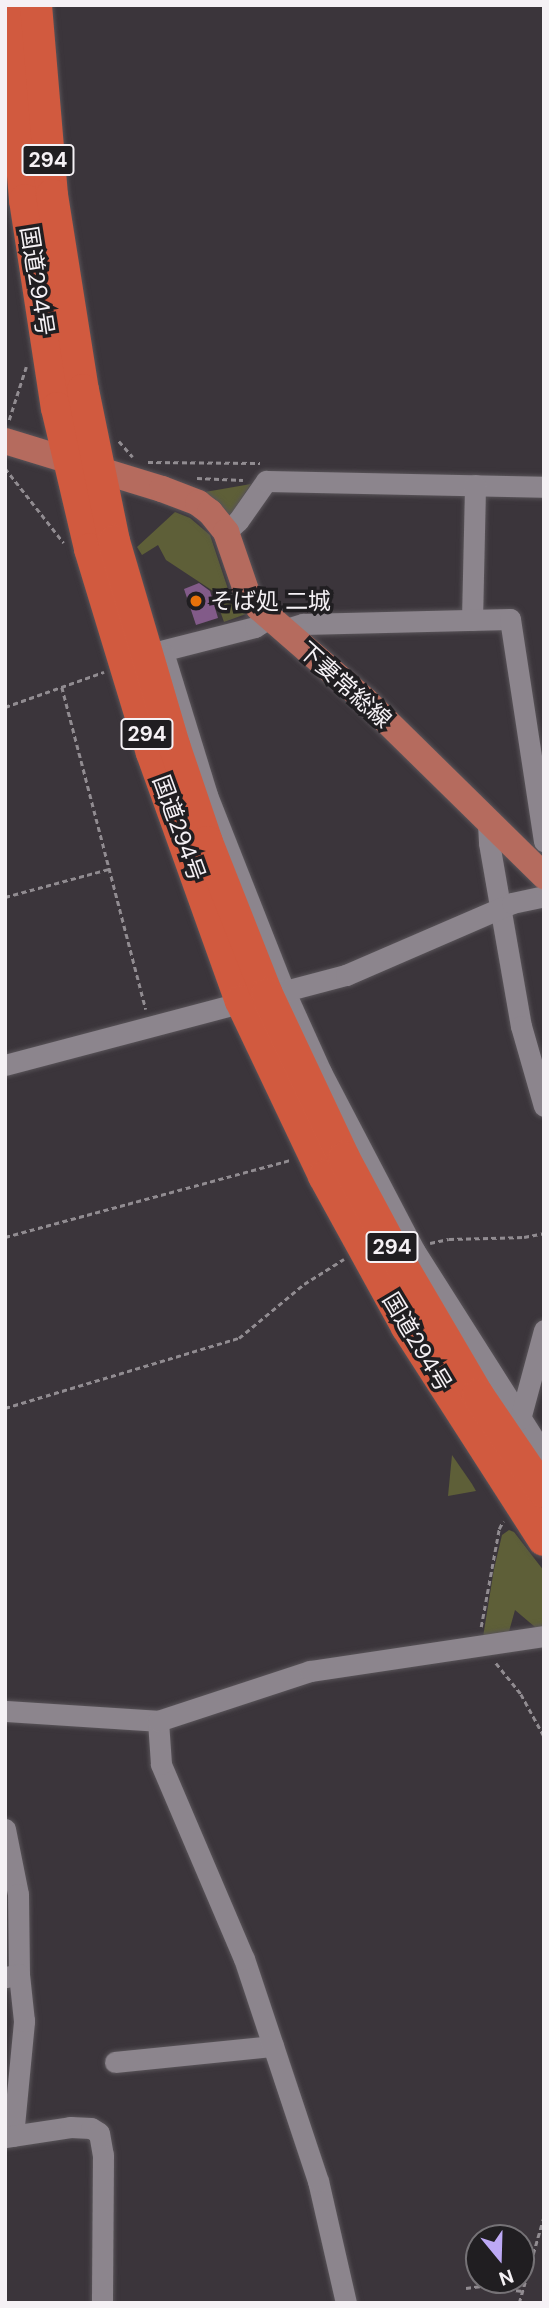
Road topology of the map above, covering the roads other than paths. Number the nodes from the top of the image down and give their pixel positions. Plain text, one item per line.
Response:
1 (9, 5) edge
2 (36, 5) edge
3 (5, 441) edge
4 (69, 463) junction
5 (99, 470) junction
6 (475, 485) junction
7 (544, 487) edge
8 (226, 532) junction
9 (472, 620) junction
10 (276, 624) junction
11 (155, 652) junction
12 (488, 823) junction
13 (544, 841) edge
14 (543, 879) edge
15 (501, 909) junction
16 (264, 995) junction
17 (5, 1065) edge
18 (544, 1106) edge
19 (544, 1330) edge
20 (520, 1419) junction
21 (544, 1455) edge
22 (544, 1492) edge
23 (544, 1540) edge
24 (544, 1636) edge
25 (5, 1711) edge
26 (158, 1721) junction
27 (5, 1829) edge
28 (12, 1976) edge
29 (273, 2046) junction
30 (115, 2062) dead end
31 (9, 2136) edge
32 (102, 2303) edge
33 (346, 2303) edge

1 - 4 highway, 国道294号 / 294
2 - 5 highway, 国道294号 / 294
3 - 4 main road, 下妻常総線
4 - 5 main road, 下妻常総線
4 - 16 highway, 国道294号 / 294
5 - 8 main road, 下妻常総線
5 - 11 highway, 国道294号 / 294
6 - 7 street
6 - 8 street
6 - 9 street
8 - 10 main road, 下妻常総線
9 - 10 street
9 - 13 street
10 - 11 street
10 - 12 main road, 下妻常総線
11 - 16 highway, 国道294号 / 294
12 - 14 main road, 下妻常総線
12 - 15 street
14 - 15 street
15 - 16 street
15 - 18 street
16 - 17 street
16 - 20 street
16 - 22 highway, 国道294号 / 294
16 - 23 highway, 国道294号 / 294
19 - 20 street
20 - 21 street
24 - 26 street
25 - 26 street
26 - 29 street
27 - 28 street
28 - 31 street
29 - 30 street
29 - 33 street
31 - 32 street

